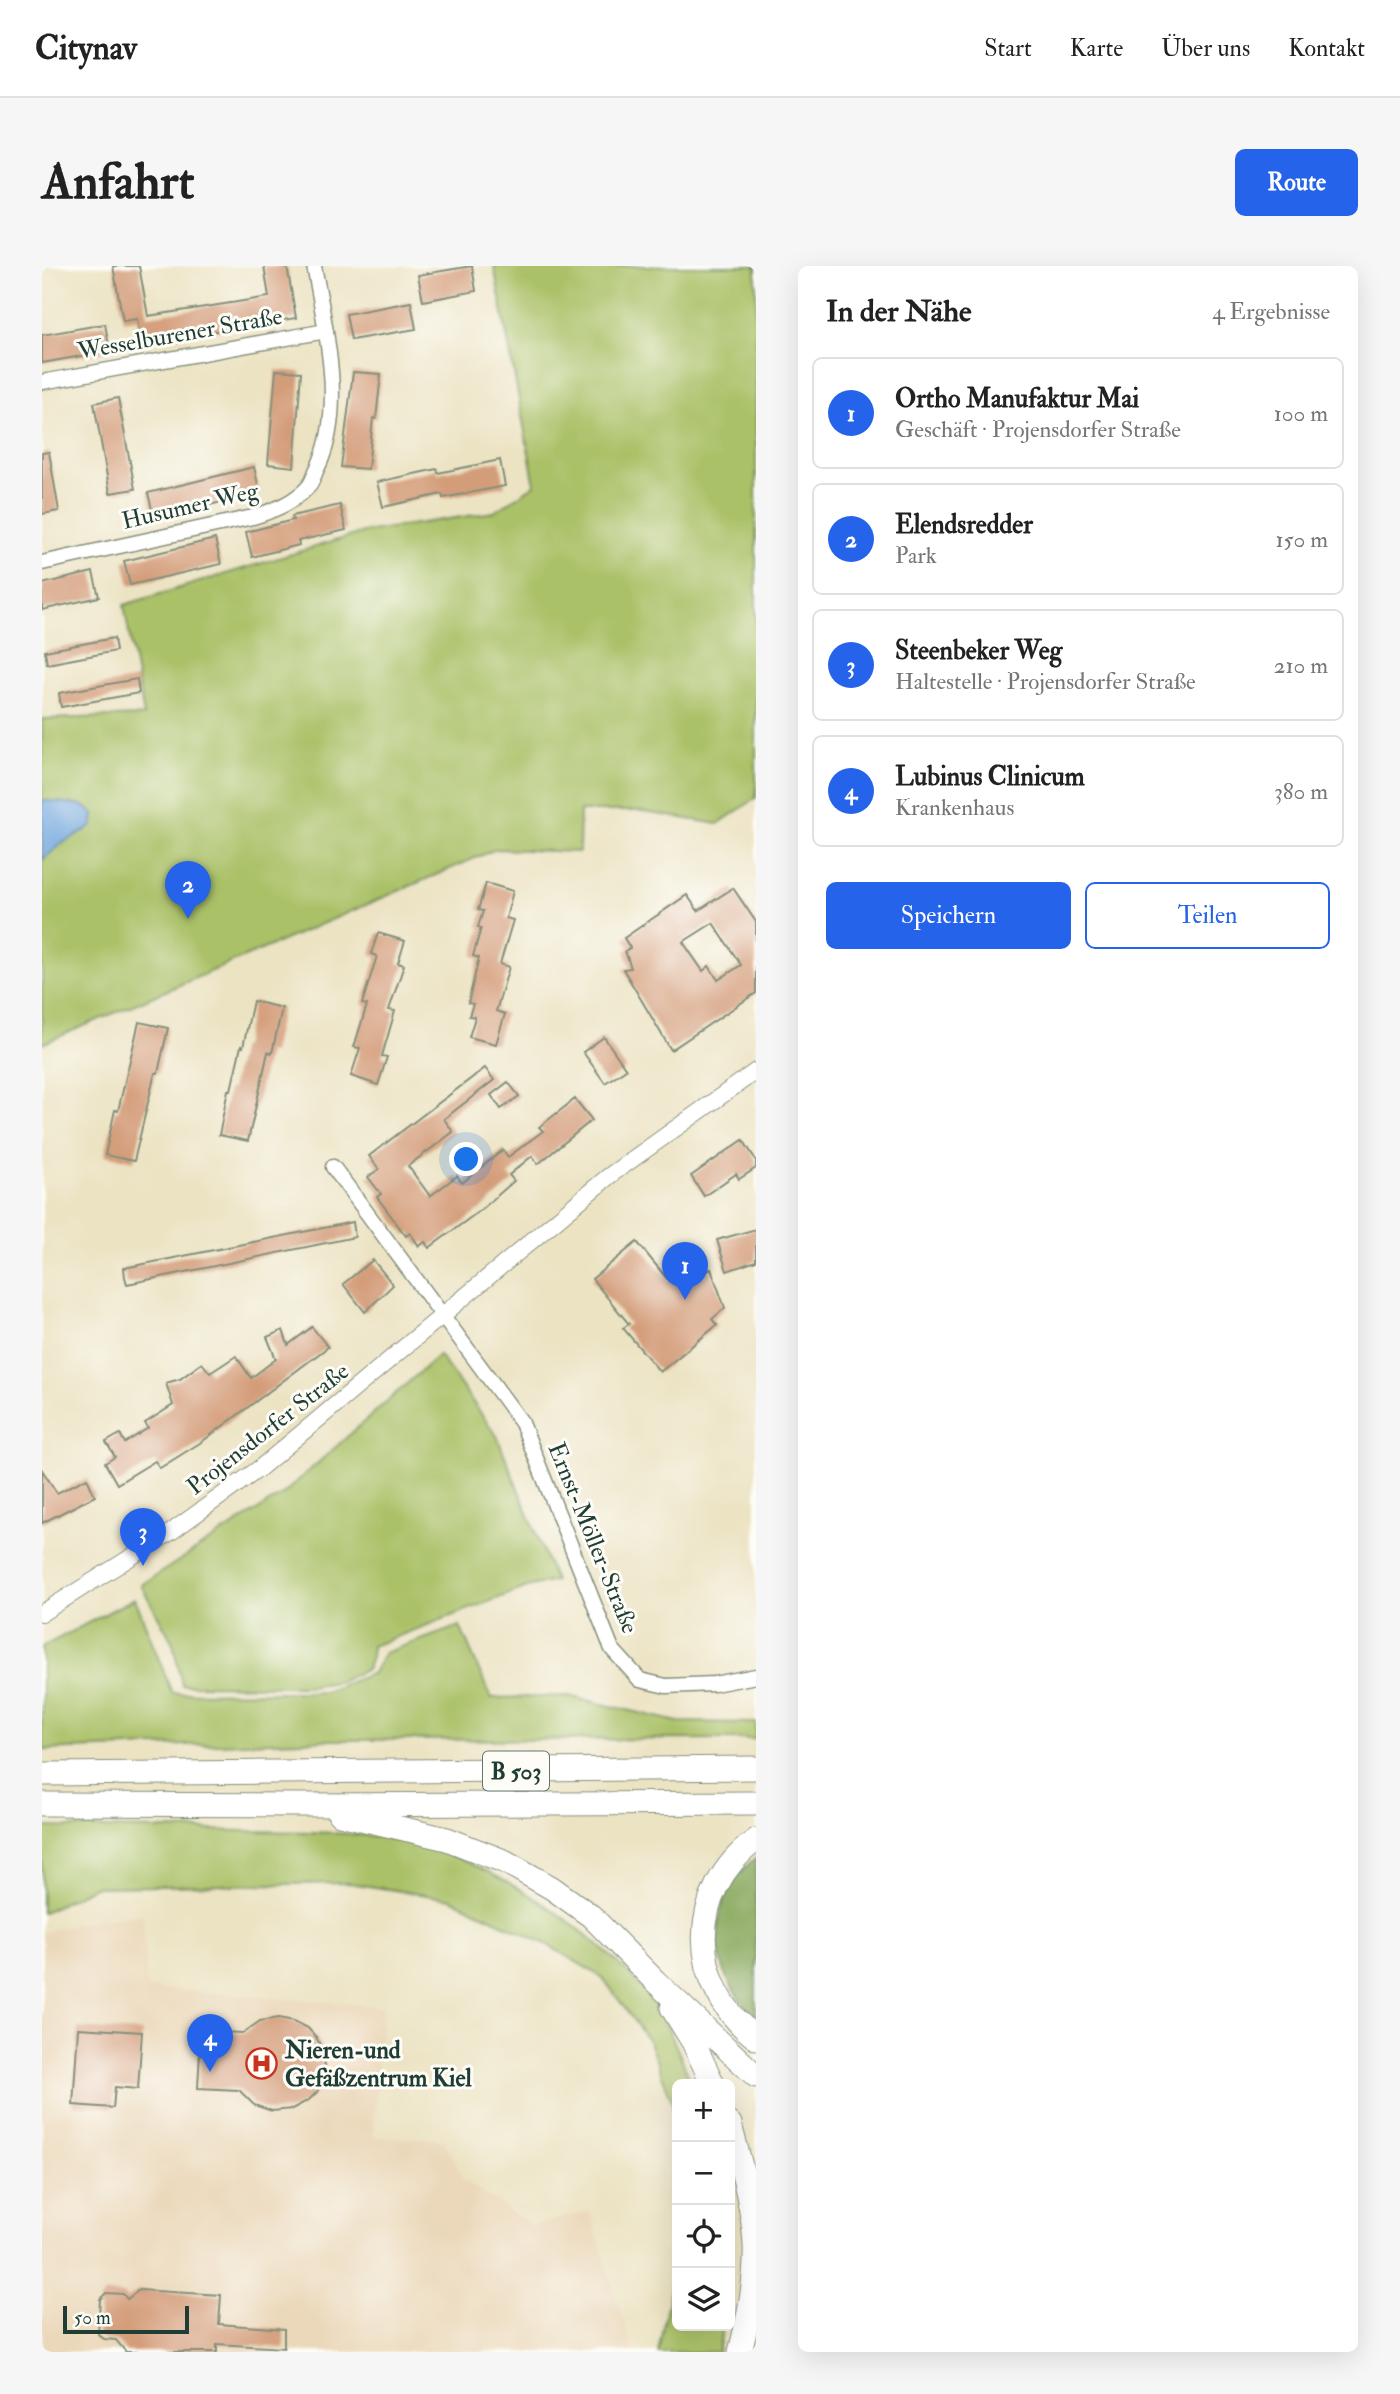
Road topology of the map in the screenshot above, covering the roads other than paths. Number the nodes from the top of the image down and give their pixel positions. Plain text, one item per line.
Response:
1 (314, 266) edge
2 (326, 331) junction
3 (42, 382) edge
4 (42, 564) edge
5 (756, 1071) edge
6 (333, 1167) dead end
7 (442, 1314) junction
8 (42, 1613) edge
9 (756, 1676) edge
10 (756, 1766) edge
11 (42, 1774) edge
12 (756, 1803) edge
13 (42, 1804) edge
14 (302, 1805) junction
15 (756, 1840) edge
16 (655, 1981) junction
17 (756, 2038) edge
18 (756, 2076) edge
19 (711, 2079) edge
20 (735, 2142) edge
21 (740, 2352) edge

1 - 2 street, Husumer Weg
2 - 3 street, Wesselburener Straße
2 - 4 street, Husumer Weg
5 - 7 street, Projensdorfer Straße
6 - 7 street
7 - 8 street, Projensdorfer Straße
7 - 9 street, Ernst-Möller-Straße
10 - 11 highway, B 503
12 - 14 highway, B 503
13 - 14 highway, B 503
14 - 16 highway
15 - 17 highway
16 - 18 highway
16 - 19 highway
20 - 21 highway

